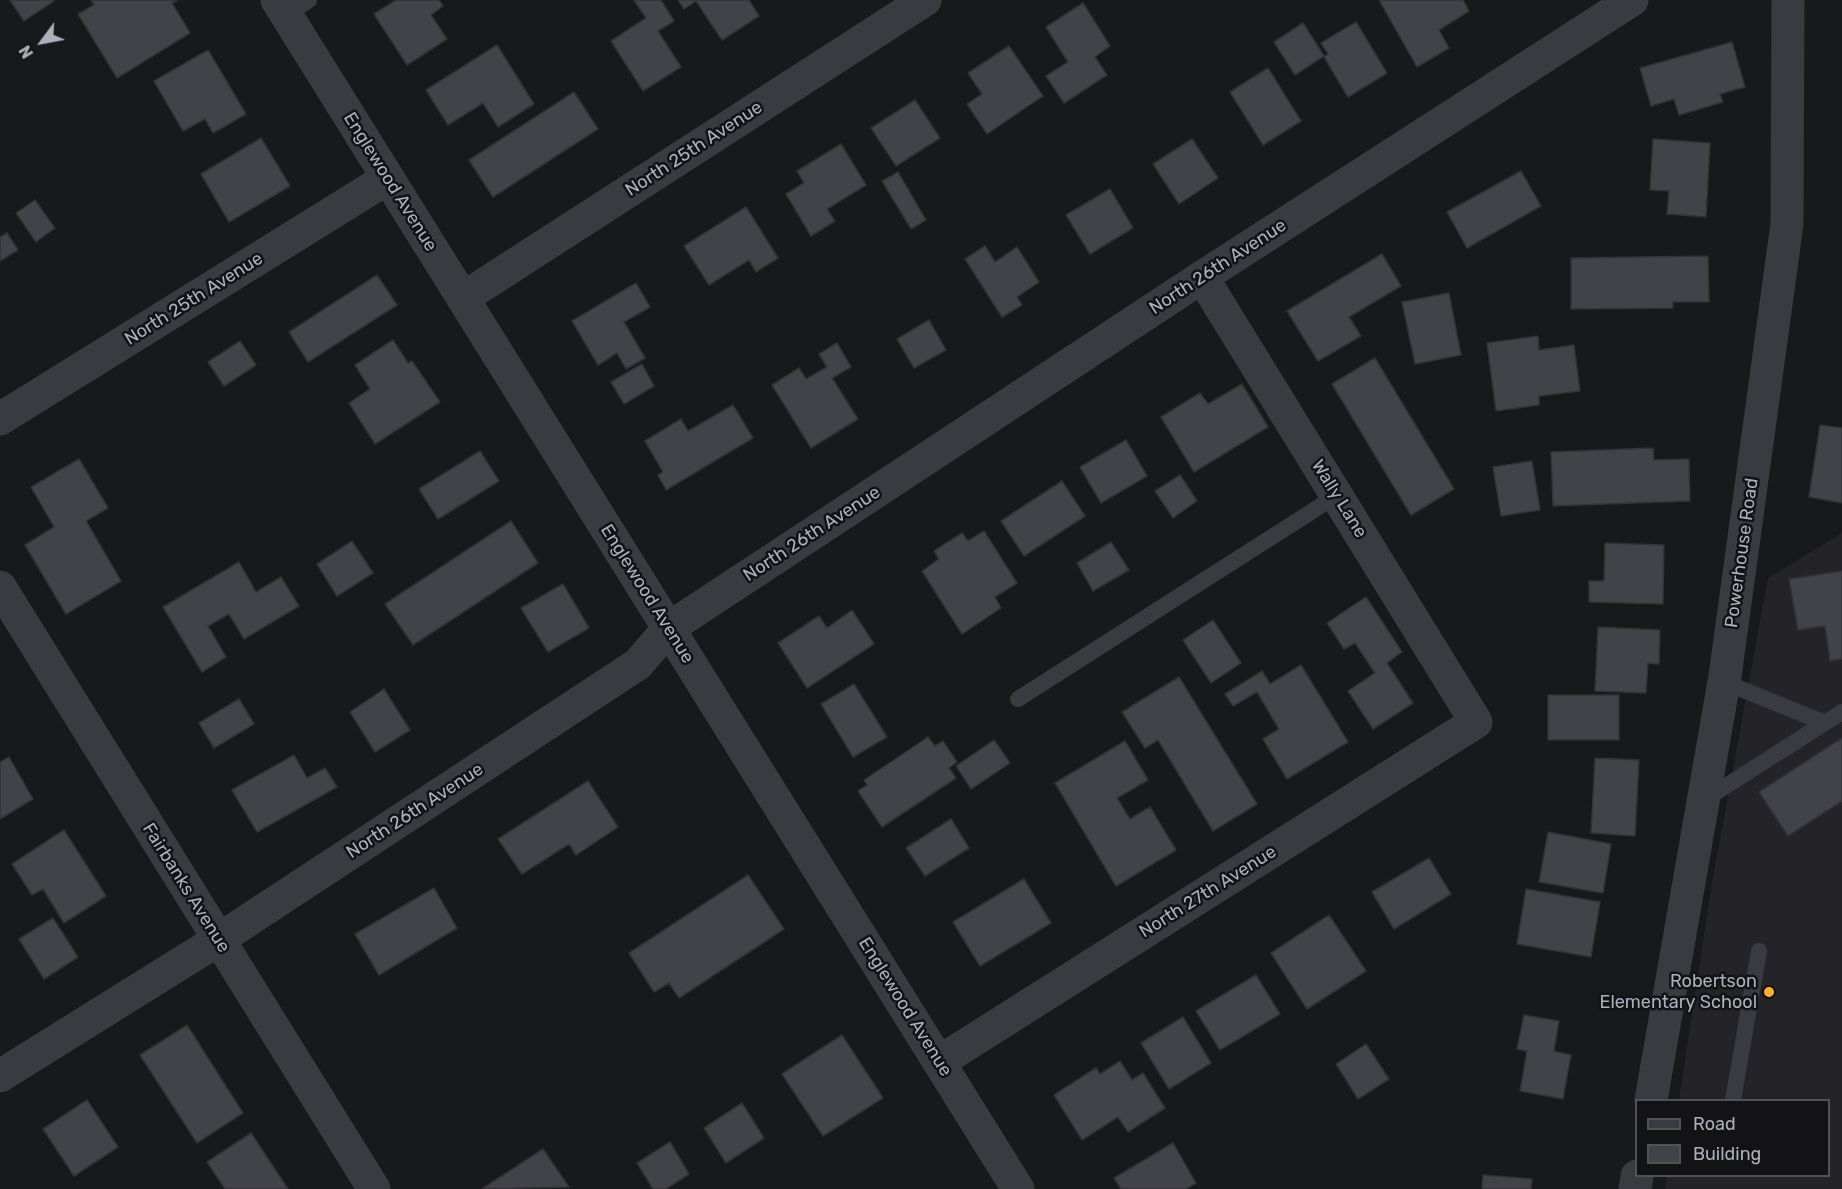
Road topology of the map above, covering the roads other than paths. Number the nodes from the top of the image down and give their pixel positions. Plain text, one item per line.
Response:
1 (925, 0) edge
2 (1632, 0) edge
3 (1788, 0) edge
4 (290, 5) edge
5 (388, 178) junction
6 (1202, 277) junction
7 (463, 298) junction
8 (0, 419) edge
9 (1336, 496) junction
10 (0, 587) edge
11 (669, 628) junction
12 (1724, 682) junction
13 (1018, 699) dead end
14 (1842, 712) edge
15 (1476, 722) joint
16 (1825, 723) junction
17 (1703, 801) junction
18 (218, 940) junction
19 (1759, 951) dead end
20 (939, 1062) junction
21 (0, 1076) edge
22 (1651, 1099) edge
23 (1733, 1099) edge
24 (374, 1189) edge
25 (1018, 1189) edge

1 - 7 street, North 25th Avenue
2 - 6 street, North 26th Avenue
3 - 12 street, Powerhouse Road
4 - 5 street, Englewood Avenue
5 - 7 street, Englewood Avenue
5 - 8 street, North 25th Avenue
6 - 9 street, Wally Lane
6 - 11 street, North 26th Avenue
7 - 11 street, Englewood Avenue
9 - 13 lane
9 - 15 street, Wally Lane
10 - 18 street, Fairbanks Avenue
11 - 18 street, North 26th Avenue
11 - 20 street, Englewood Avenue
12 - 16 lane
12 - 17 street, Powerhouse Road
14 - 16 lane
15 - 20 street, North 27th Avenue
16 - 17 lane
17 - 22 street, Powerhouse Road
18 - 21 street, North 26th Avenue
18 - 24 street, Fairbanks Avenue
19 - 23 lane
20 - 25 street, Englewood Avenue

